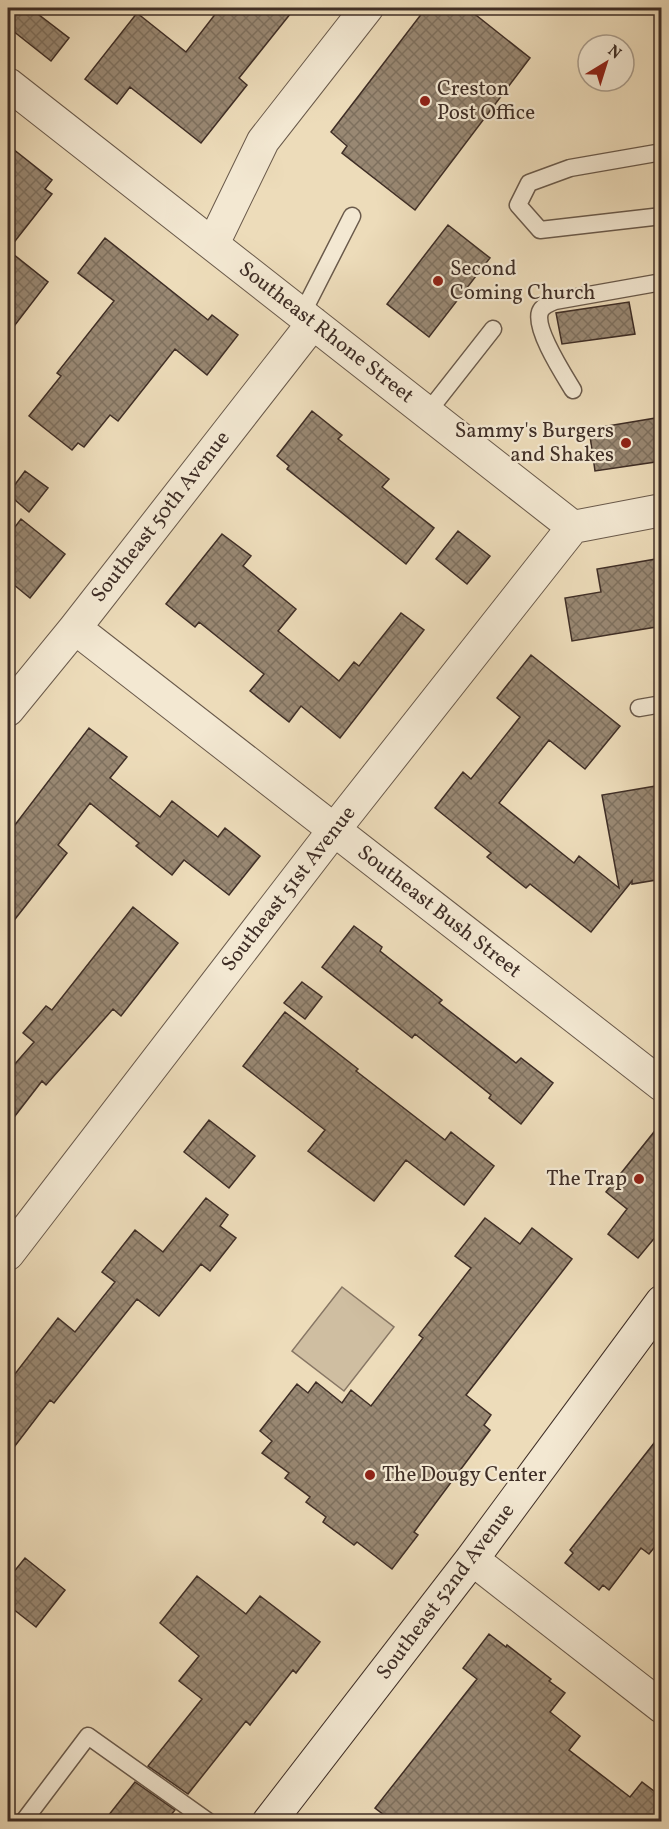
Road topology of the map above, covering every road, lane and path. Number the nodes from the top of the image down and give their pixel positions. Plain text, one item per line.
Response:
1 (367, 8) edge
2 (8, 84) edge
3 (662, 152) edge
4 (352, 216) dead end
5 (662, 216) edge
6 (213, 244) junction
7 (662, 282) edge
8 (308, 319) junction
9 (493, 328) dead end
10 (573, 390) dead end
11 (427, 413) junction
12 (662, 510) edge
13 (573, 527) junction
14 (75, 628) junction
15 (662, 704) edge
16 (639, 708) dead end
17 (8, 710) edge
18 (334, 830) junction
19 (662, 1085) edge
20 (8, 1254) edge
21 (662, 1302) edge
22 (472, 1559) junction
23 (662, 1707) edge
24 (23, 1821) edge
25 (209, 1821) edge
26 (269, 1821) edge

1 - 6 street
2 - 6 street, Southeast Rhone Street
3 - 5 lane
4 - 8 lane
6 - 8 street, Southeast Rhone Street
7 - 10 lane
8 - 11 street, Southeast Rhone Street
8 - 14 street, Southeast 50th Avenue
9 - 11 lane
11 - 13 street, Southeast Rhone Street
12 - 13 street
13 - 18 street, Southeast 51st Avenue
14 - 17 street, Southeast 50th Avenue
14 - 18 street, Southeast Bush Street
15 - 16 lane
18 - 19 street, Southeast Bush Street
18 - 20 street, Southeast 51st Avenue
21 - 22 main road, Southeast 52nd Avenue
22 - 23 street
22 - 26 main road, Southeast 52nd Avenue
24 - 25 lane

